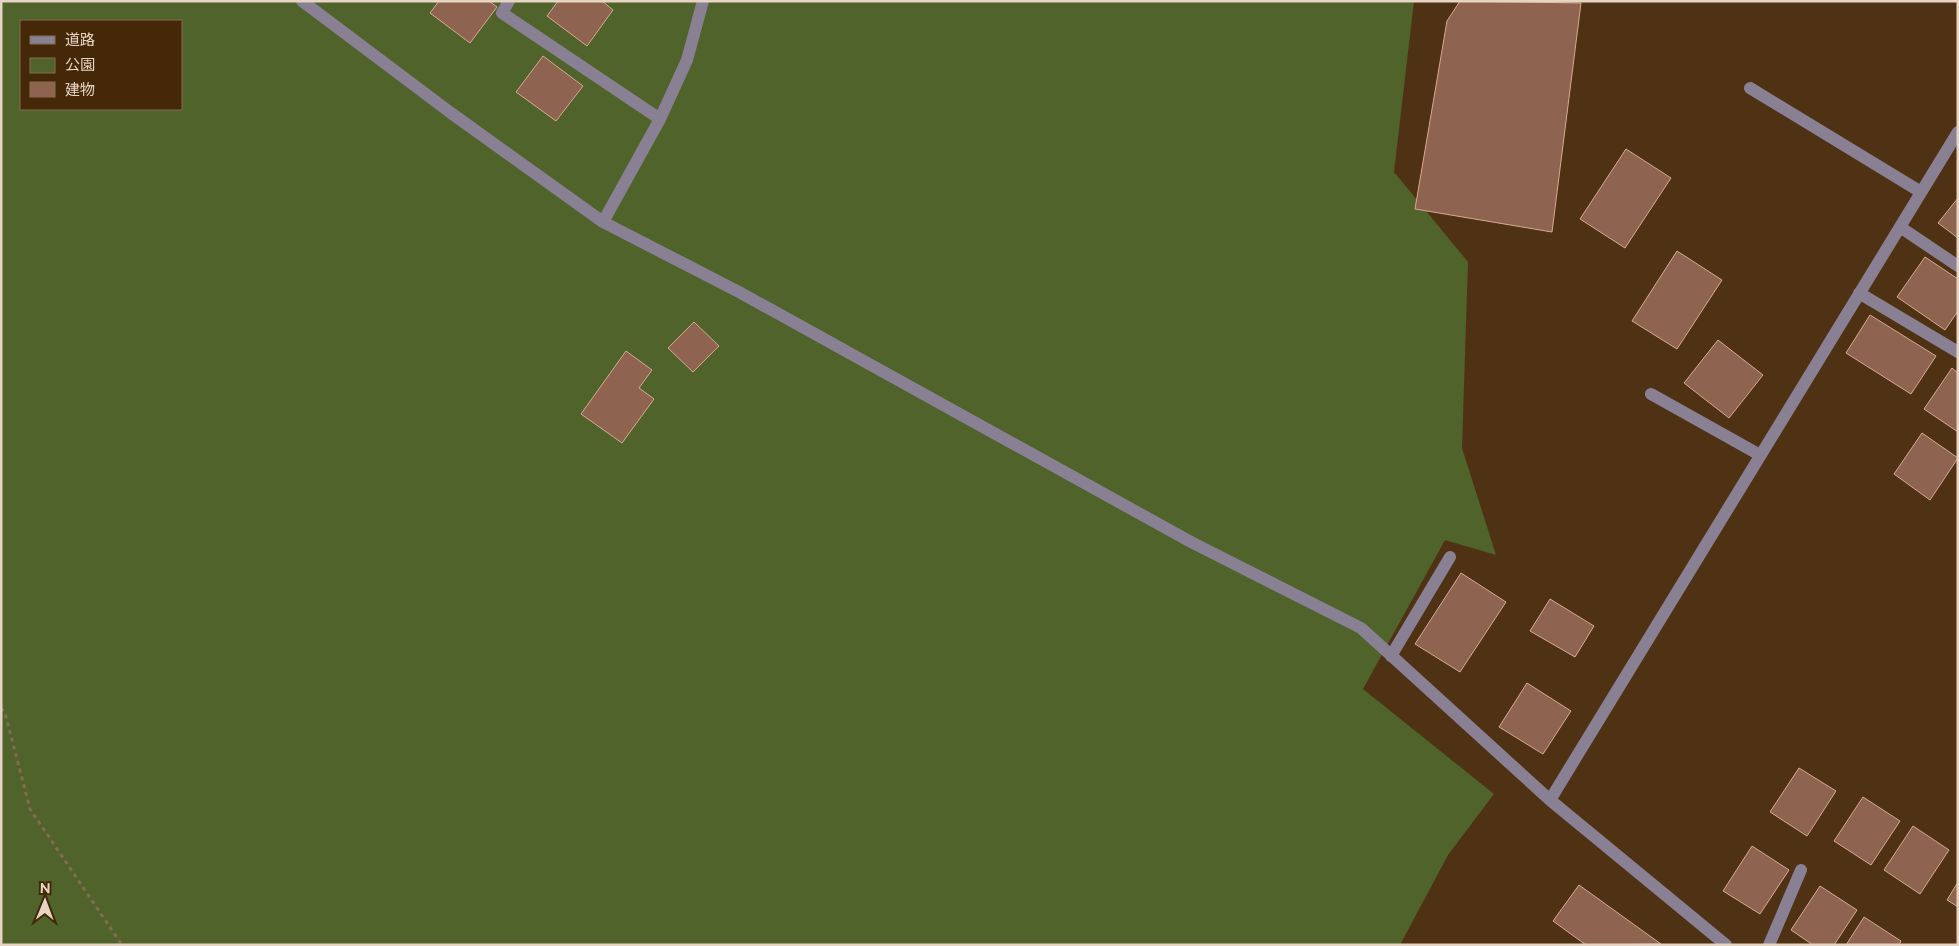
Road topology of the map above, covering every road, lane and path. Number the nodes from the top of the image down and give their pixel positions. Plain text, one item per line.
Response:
1 (302, 1) edge
2 (509, 1) edge
3 (703, 1) edge
4 (1750, 88) dead end
5 (660, 119) junction
6 (1958, 132) edge
7 (1921, 192) junction
8 (603, 222) junction
9 (1900, 227) junction
10 (1958, 266) edge
11 (1859, 293) junction
12 (1958, 352) edge
13 (1651, 394) dead end
14 (1760, 455) junction
15 (1450, 557) dead end
16 (1391, 656) junction
17 (1, 708) edge
18 (1550, 800) junction
19 (1801, 870) dead end
20 (122, 945) edge
21 (1726, 945) edge
22 (1769, 945) edge

1 - 8 street
2 - 5 street
3 - 5 street
4 - 7 street
5 - 8 street
6 - 7 street
7 - 9 street
8 - 16 street
9 - 10 street
9 - 11 street
11 - 12 street
11 - 14 street
13 - 14 street
14 - 18 street
15 - 16 street
16 - 18 street
17 - 20 path
18 - 21 street
19 - 22 street

